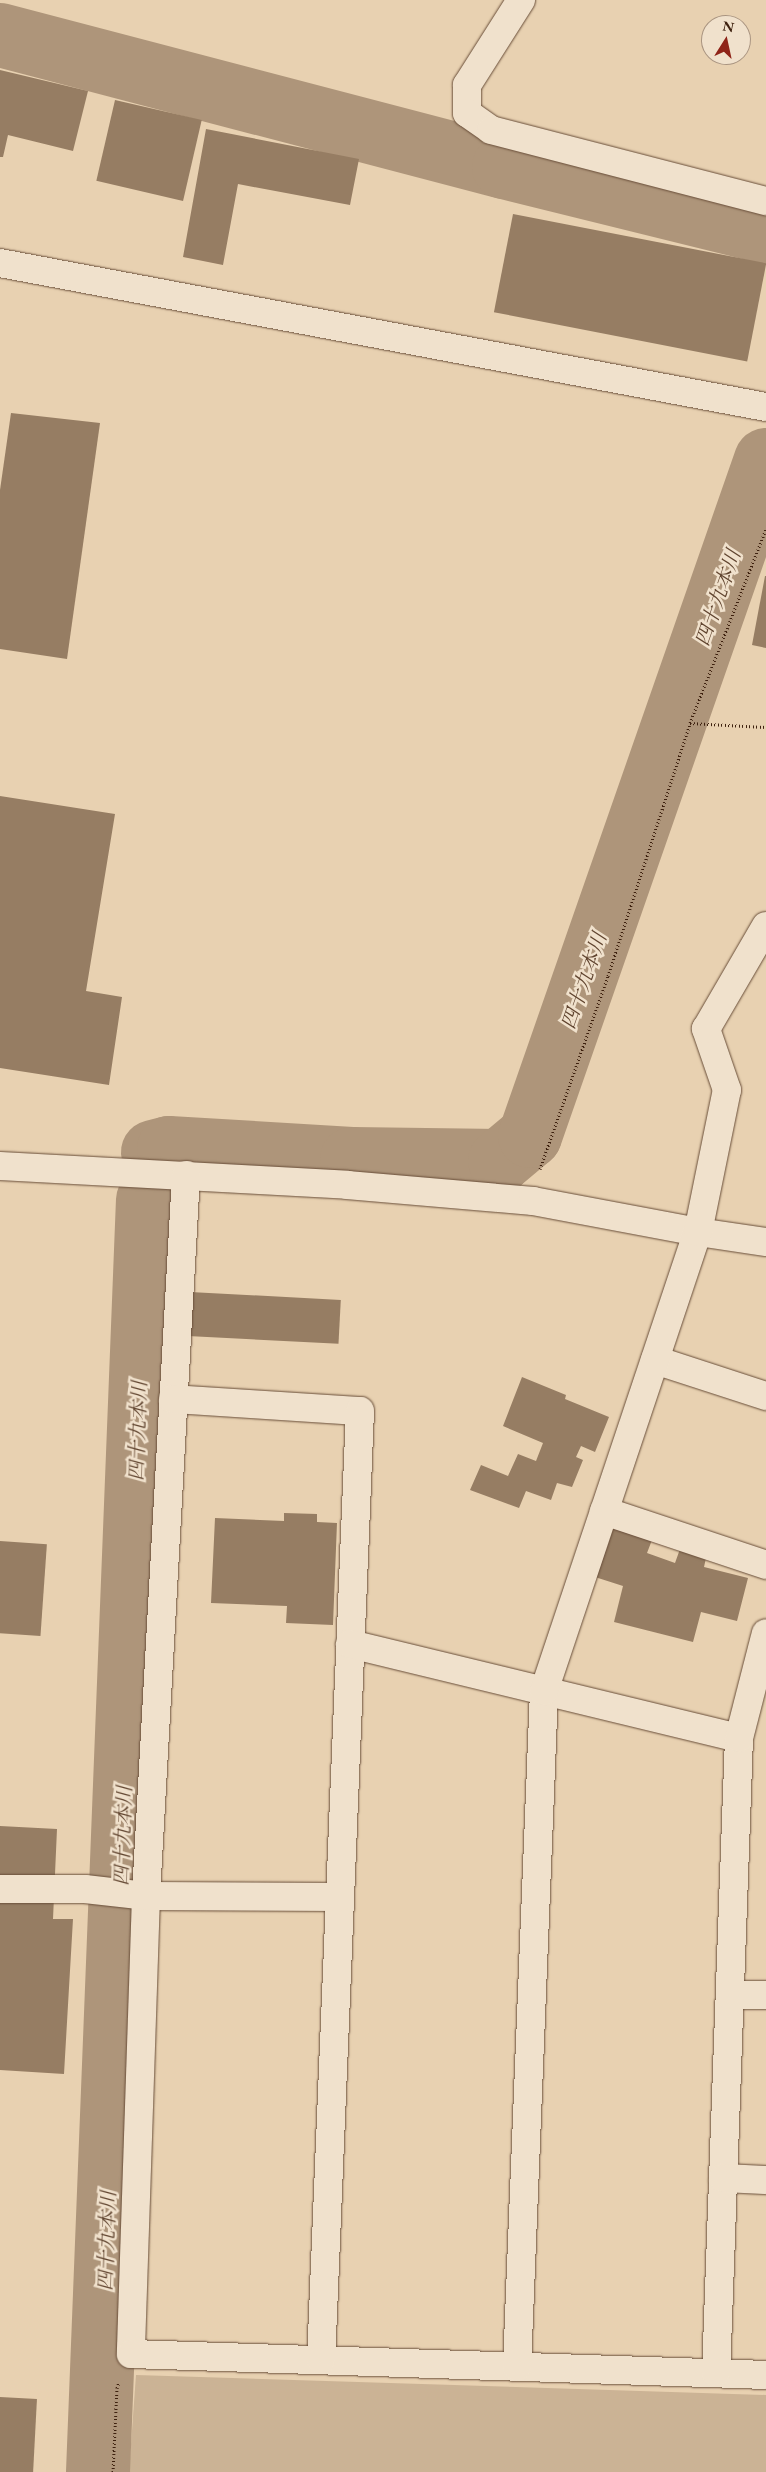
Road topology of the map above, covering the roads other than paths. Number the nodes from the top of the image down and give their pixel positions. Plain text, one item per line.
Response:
1 (521, 0) edge
2 (766, 201) edge
3 (0, 263) edge
4 (762, 406) edge
5 (766, 926) edge
6 (0, 1166) edge
7 (186, 1175) junction
8 (698, 1232) junction
9 (766, 1242) edge
10 (655, 1360) junction
11 (766, 1396) edge
12 (174, 1398) junction
13 (604, 1511) junction
14 (766, 1565) edge
15 (766, 1633) edge
16 (350, 1644) junction
17 (544, 1691) junction
18 (739, 1738) junction
19 (0, 1889) edge
20 (146, 1896) junction
21 (340, 1897) junction
22 (730, 1995) junction
23 (766, 1995) edge
24 (723, 2178) junction
25 (766, 2180) edge
26 (321, 2360) junction
27 (517, 2367) junction
28 (716, 2373) junction
29 (766, 2375) edge

1 - 2 street
3 - 4 street
5 - 8 street
6 - 7 street
7 - 8 street
7 - 12 street
8 - 9 street
8 - 10 street
10 - 11 street
10 - 13 street
12 - 16 street
12 - 20 street
13 - 14 street
13 - 17 street
15 - 18 street
16 - 17 street
16 - 21 street
17 - 18 street
17 - 27 street
18 - 22 street
19 - 20 street
20 - 21 street
20 - 26 street
21 - 26 street
22 - 23 street
22 - 24 street
24 - 25 street
24 - 28 street
26 - 27 street
27 - 28 street
28 - 29 street

